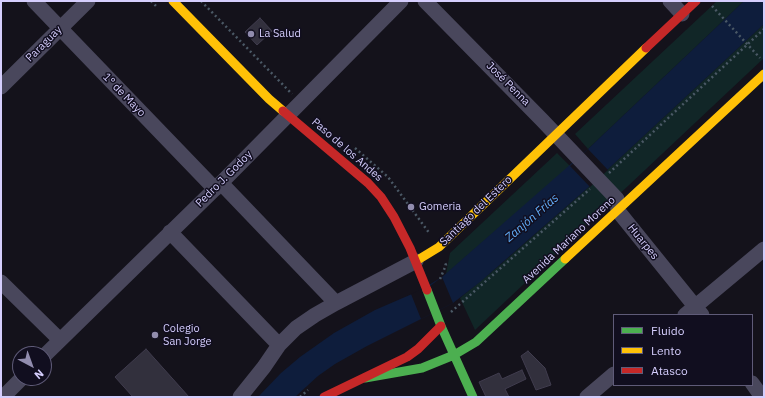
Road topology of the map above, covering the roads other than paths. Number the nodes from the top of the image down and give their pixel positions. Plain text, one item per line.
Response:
1 (34, 1) edge
2 (88, 1) edge
3 (173, 1) edge
4 (402, 1) edge
5 (425, 1) edge
6 (670, 1) edge
7 (696, 1) edge
8 (682, 14) junction
9 (60, 28) junction
10 (764, 74) edge
11 (1, 86) edge
12 (288, 115) junction
13 (556, 134) junction
14 (589, 168) joint
15 (218, 186) junction
16 (618, 211) junction
17 (170, 232) junction
18 (764, 249) edge
19 (416, 261) junction
20 (1, 282) edge
21 (336, 303) junction
22 (694, 312) edge
23 (441, 326) junction
24 (60, 340) junction
25 (279, 345) junction
26 (52, 348) edge
27 (454, 356) junction
28 (422, 368) junction
29 (437, 371) dead end
30 (613, 375) edge
31 (365, 378) junction
32 (456, 378) dead end
33 (753, 384) edge
34 (14, 386) edge
35 (471, 394) edge
36 (3, 397) edge
37 (240, 397) edge
38 (324, 397) edge
39 (587, 397) edge
40 (762, 397) edge

1 - 9 street, 1° de Mayo
2 - 9 street, Paraguay
3 - 12 main road, Paso de los Andes
4 - 12 street, Pedro J. Godoy
5 - 13 street, José Penna
6 - 8 street
7 - 8 main road, Santiago del Estero
8 - 13 main road, Santiago del Estero
9 - 11 street, Paraguay
9 - 15 street, 1° de Mayo
10 - 16 main road, Avenida Mariano Moreno
12 - 15 street, Pedro J. Godoy
12 - 19 main road, Paso de los Andes
13 - 14 street, José Penna
13 - 19 main road, Santiago del Estero
14 - 16 street, Huarpes
15 - 17 street, Pedro J. Godoy
15 - 21 street, 1° de Mayo
16 - 22 street, Huarpes
16 - 27 main road, Avenida Mariano Moreno
17 - 24 street, Pedro J. Godoy
17 - 25 street
18 - 22 street
19 - 21 street, Santiago del Estero
19 - 23 main road, Paso de los Andes
20 - 24 street
21 - 25 street, Santiago del Estero
23 - 27 main road, Paso de los Andes
23 - 31 main road, Avenida Mariano Moreno
24 - 26 street, Pedro J. Godoy
25 - 37 street, Santiago del Estero
27 - 28 main road, Avenida Mariano Moreno
27 - 35 main road, Paso de los Andes
28 - 29 main road
28 - 31 main road, Avenida Mariano Moreno
30 - 39 street
31 - 38 main road, Avenida Mariano Moreno
32 - 35 main road
33 - 40 street
34 - 36 street

